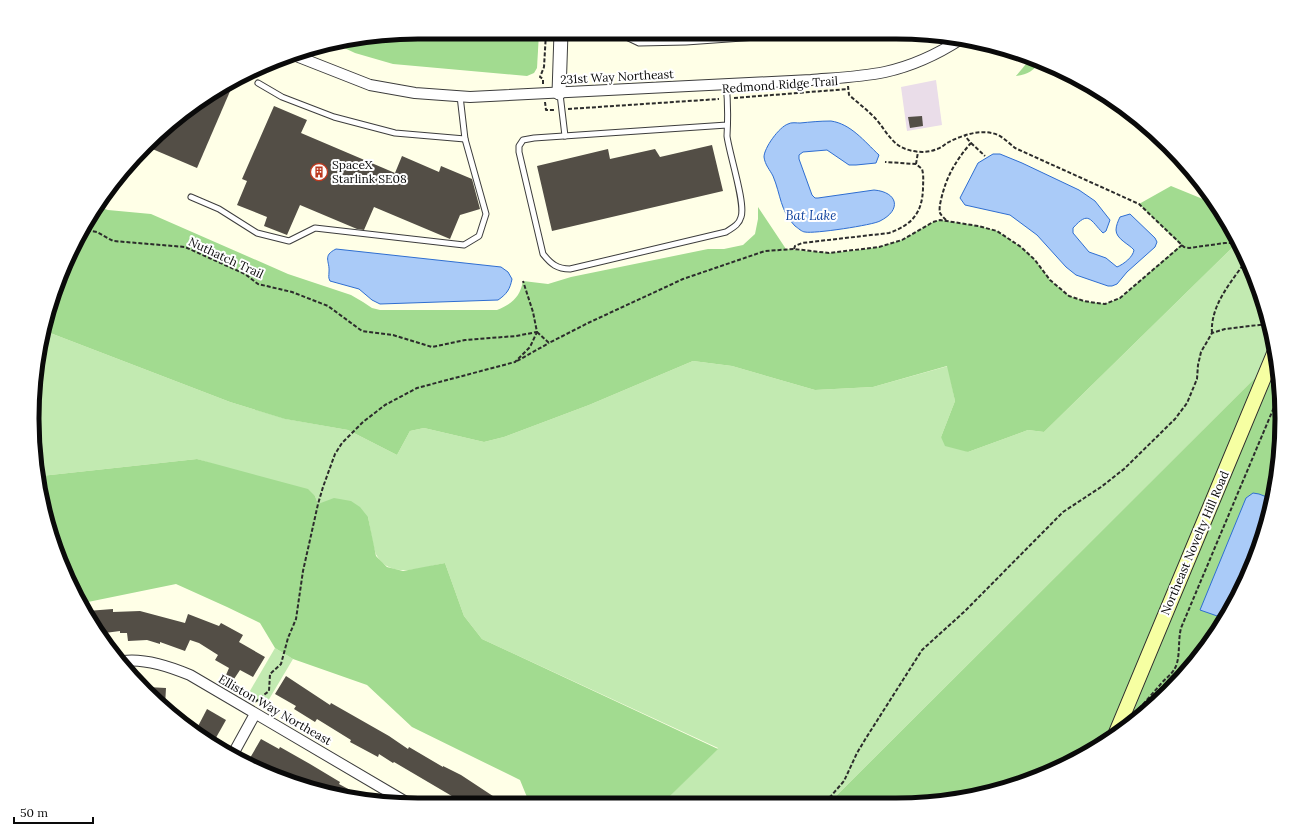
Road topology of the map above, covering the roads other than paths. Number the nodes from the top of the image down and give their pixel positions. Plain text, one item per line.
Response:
1 (561, 39) edge
2 (631, 39) edge
3 (729, 39) edge
4 (955, 44) edge
5 (301, 58) edge
6 (258, 83) dead end
7 (726, 84) junction
8 (560, 93) junction
9 (460, 96) junction
10 (727, 125) junction
11 (565, 136) junction
12 (465, 139) junction
13 (191, 197) dead end
14 (1271, 361) edge
15 (126, 661) edge
16 (255, 714) junction
17 (1119, 725) edge
18 (235, 750) edge
19 (398, 797) edge

1 - 8 street
2 - 3 lane
4 - 7 street, 231st Way Northeast
5 - 9 street, 231st Way Northeast
6 - 12 lane
7 - 8 street, 231st Way Northeast
7 - 10 lane
8 - 9 street, 231st Way Northeast
8 - 11 lane
9 - 12 lane
10 - 11 lane
10 - 11 lane
12 - 13 lane
14 - 17 main road, Northeast Novelty Hill Road
15 - 16 street, Elliston Way Northeast
16 - 18 street
16 - 19 street, Elliston Way Northeast

